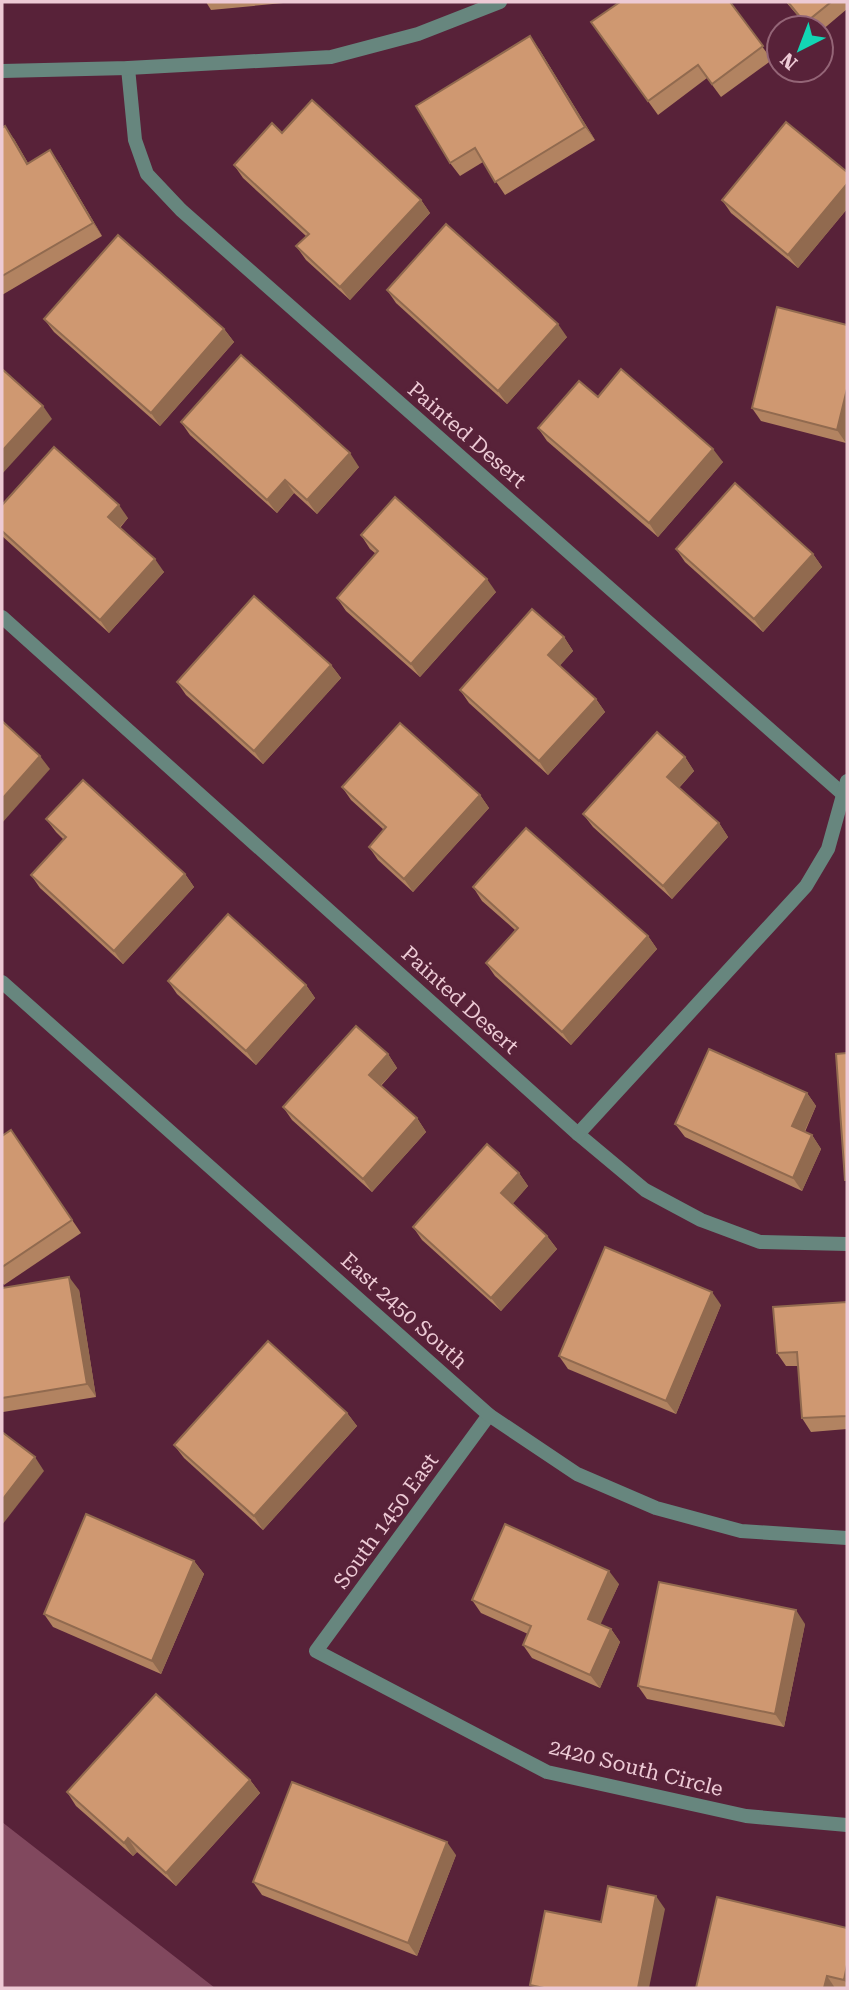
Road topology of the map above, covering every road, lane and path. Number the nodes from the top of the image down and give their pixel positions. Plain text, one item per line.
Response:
1 (500, 2) edge
2 (128, 68) junction
3 (2, 71) edge
4 (2, 617) edge
5 (846, 788) edge
6 (2, 982) edge
7 (578, 1134) junction
8 (847, 1244) edge
9 (489, 1415) junction
10 (847, 1538) edge
11 (316, 1651) joint
12 (847, 1825) edge

1 - 2 street
2 - 3 street
2 - 5 street, Painted Desert
4 - 7 street, Painted Desert
5 - 7 street, Painted Desert
6 - 9 street, East 2450 South
7 - 8 street, Painted Desert
9 - 10 street, East 2450 South
9 - 11 street, South 1450 East
11 - 12 street, 2420 South Circle

